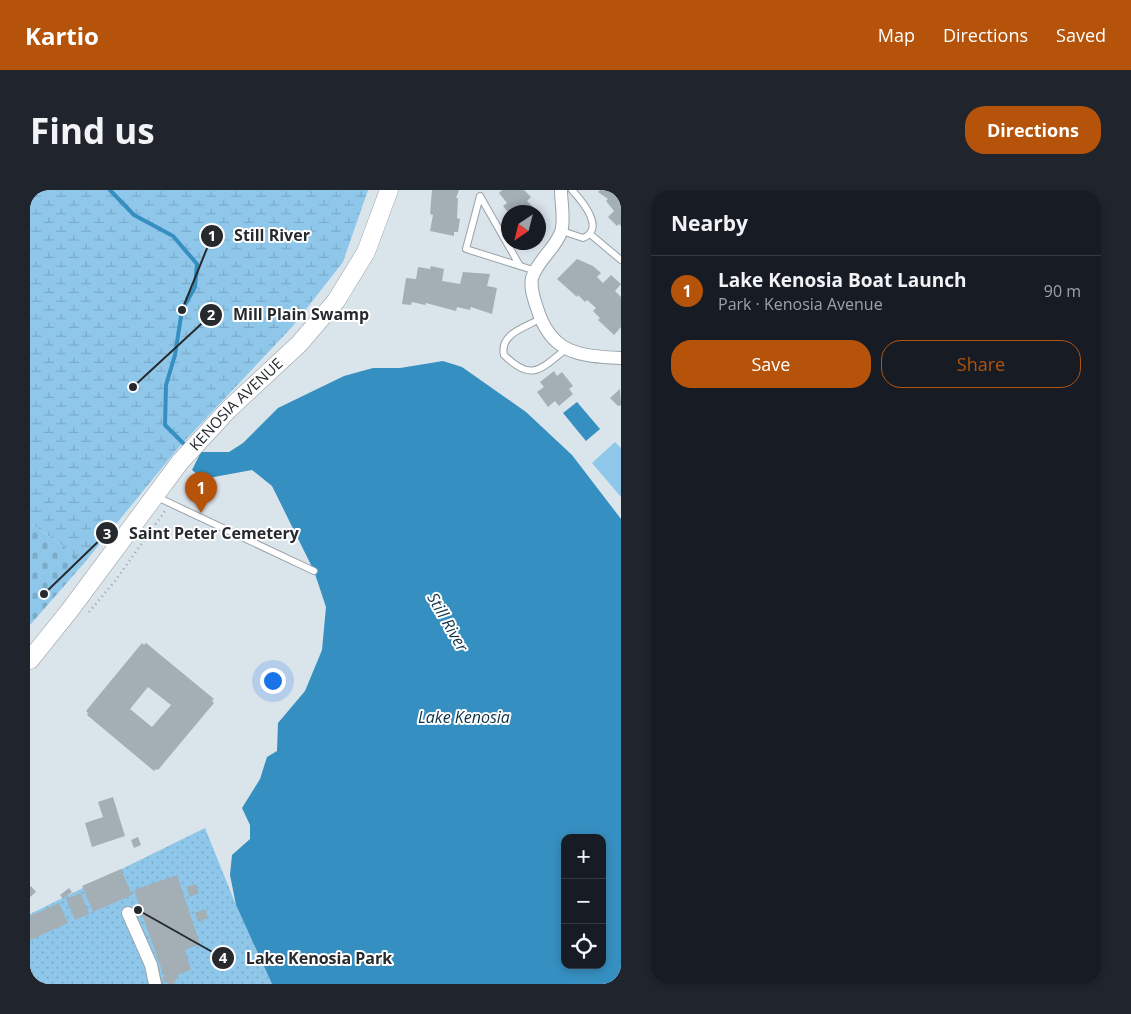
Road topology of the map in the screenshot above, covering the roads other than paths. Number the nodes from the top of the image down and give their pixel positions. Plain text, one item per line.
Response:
1 (389, 190) edge
2 (561, 190) edge
3 (572, 190) edge
4 (562, 231) junction
5 (590, 234) junction
6 (621, 260) edge
7 (520, 266) junction
8 (536, 271) junction
9 (540, 319) junction
10 (566, 349) junction
11 (621, 358) edge
12 (154, 496) junction
13 (314, 571) dead end
14 (30, 660) edge
15 (128, 913) dead end
16 (155, 984) edge

1 - 12 street, KENOSIA AVENUE
2 - 4 street
3 - 5 lane
4 - 5 lane
4 - 8 street
5 - 6 lane
7 - 7 lane
7 - 8 lane
8 - 9 street
9 - 10 street
9 - 10 lane
10 - 11 street
12 - 13 lane
12 - 14 street, KENOSIA AVENUE
15 - 16 street

